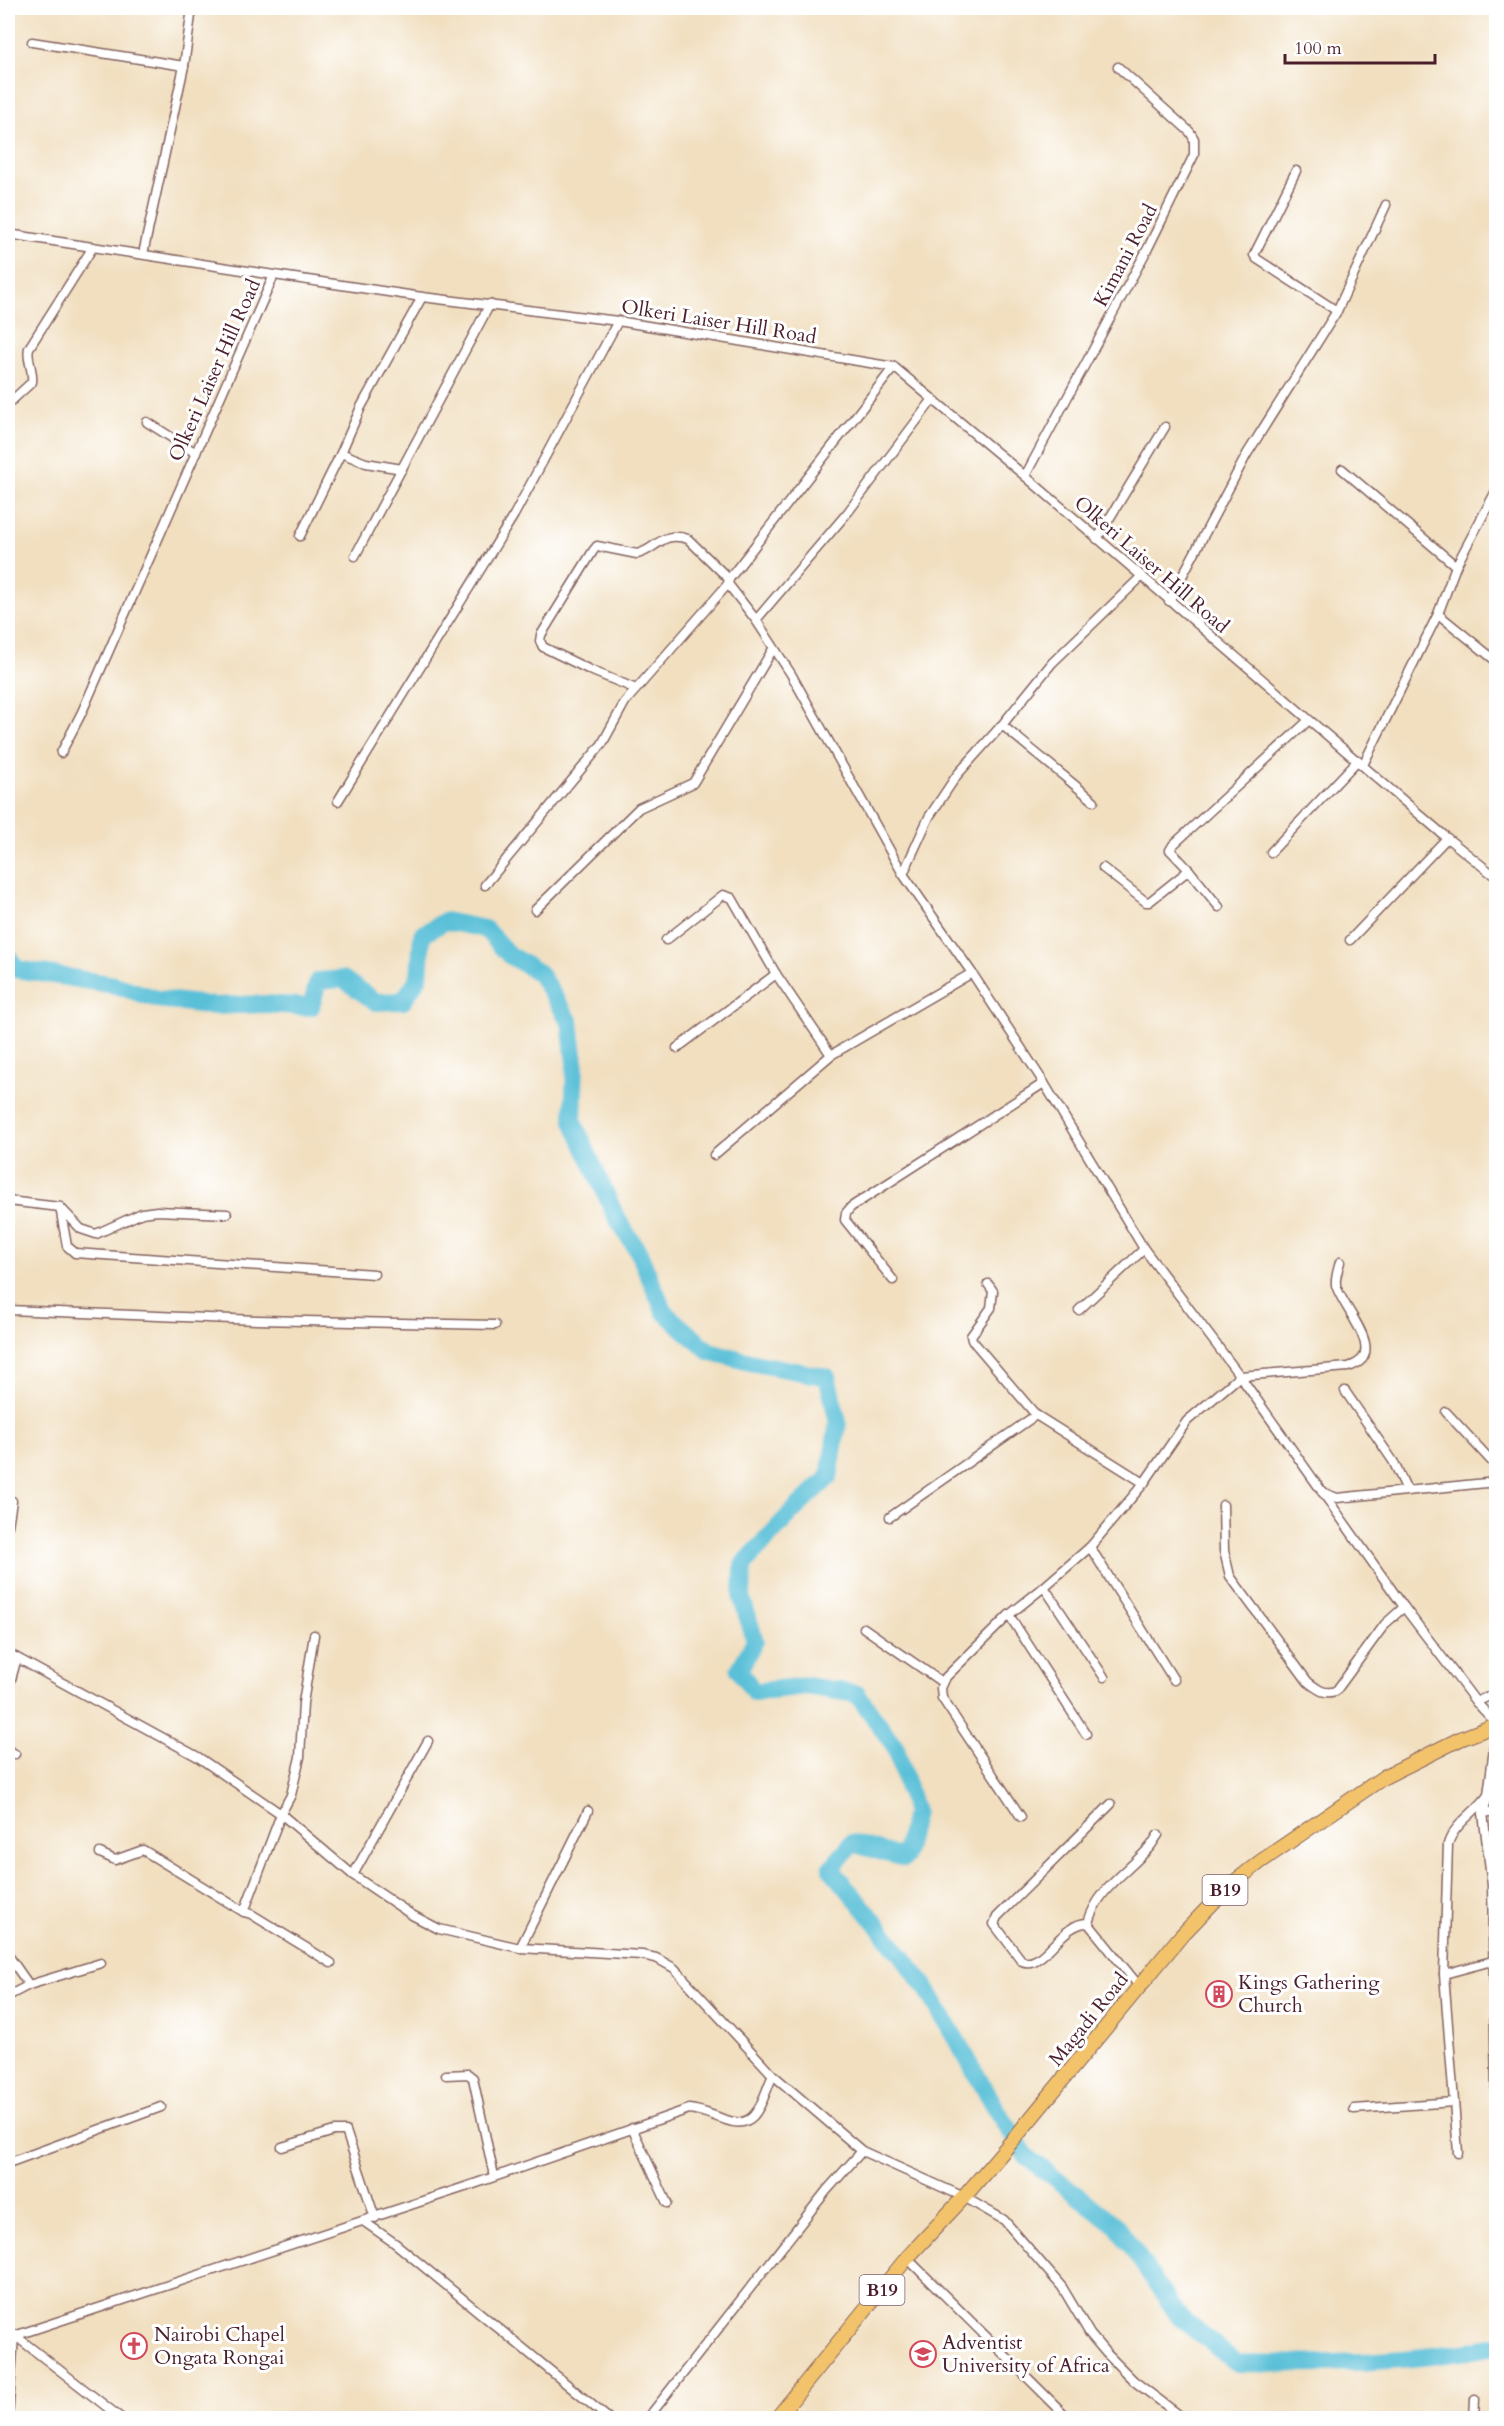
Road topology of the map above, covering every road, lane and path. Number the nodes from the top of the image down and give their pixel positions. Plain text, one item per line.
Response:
1 (192, 8) edge
2 (32, 42) dead end
3 (184, 66) junction
4 (1118, 67) dead end
5 (1296, 171) dead end
6 (1386, 206) dead end
7 (8, 234) edge
8 (93, 247) junction
9 (143, 254) junction
10 (274, 275) junction
11 (422, 297) junction
12 (490, 304) junction
13 (1337, 310) junction
14 (618, 321) junction
15 (894, 367) junction
16 (933, 399) junction
17 (8, 404) edge
18 (147, 422) dead end
19 (1165, 427) dead end
20 (196, 453) junction
21 (341, 453) junction
22 (402, 469) junction
23 (1342, 469) dead end
24 (1025, 476) junction
25 (1497, 491) edge
26 (300, 536) dead end
27 (1097, 538) junction
28 (355, 556) dead end
29 (1456, 566) junction
30 (1141, 577) junction
31 (728, 581) junction
32 (1169, 601) junction
33 (1438, 614) junction
34 (756, 620) junction
35 (773, 649) junction
36 (1497, 661) edge
37 (636, 690) junction
38 (1308, 721) junction
39 (1002, 726) junction
40 (61, 753) dead end
41 (1360, 763) junction
42 (338, 801) dead end
43 (1094, 801) dead end
44 (1447, 838) junction
45 (1271, 852) dead end
46 (1103, 868) dead end
47 (1189, 870) junction
48 (903, 874) junction
49 (1497, 877) edge
50 (484, 885) dead end
51 (1220, 907) dead end
52 (535, 910) dead end
53 (666, 940) dead end
54 (1350, 940) dead end
55 (972, 973) junction
56 (776, 974) junction
57 (677, 1048) dead end
58 (831, 1055) junction
59 (1044, 1083) junction
60 (714, 1155) dead end
61 (8, 1201) edge
62 (60, 1207) junction
63 (227, 1214) dead end
64 (1144, 1249) junction
65 (1340, 1262) dead end
66 (374, 1274) dead end
67 (893, 1280) dead end
68 (988, 1284) dead end
69 (8, 1310) edge
70 (1079, 1310) dead end
71 (495, 1325) dead end
72 (1240, 1376) junction
73 (1345, 1391) dead end
74 (1446, 1412) dead end
75 (1036, 1415) junction
76 (1497, 1466) edge
77 (1497, 1482) edge
78 (1144, 1484) junction
79 (1407, 1490) junction
80 (1322, 1492) junction
81 (12, 1501) dead end
82 (1223, 1505) dead end
83 (890, 1517) dead end
84 (8, 1526) edge
85 (1090, 1547) junction
86 (1044, 1587) junction
87 (1404, 1606) junction
88 (1009, 1615) junction
89 (864, 1628) dead end
90 (314, 1635) dead end
91 (8, 1653) edge
92 (17, 1658) junction
93 (1104, 1677) dead end
94 (1174, 1680) dead end
95 (944, 1683) junction
96 (8, 1690) edge
97 (1497, 1693) edge
98 (1476, 1702) junction
99 (1497, 1724) edge
100 (1497, 1733) edge
101 (1086, 1734) dead end
102 (428, 1741) dead end
103 (1488, 1795) junction
104 (1111, 1804) dead end
105 (588, 1811) dead end
106 (1497, 1811) edge
107 (1483, 1813) junction
108 (281, 1814) junction
109 (1021, 1817) dead end
110 (1158, 1835) dead end
111 (100, 1853) dead end
112 (353, 1875) junction
113 (1494, 1886) edge
114 (244, 1912) junction
115 (1088, 1923) junction
116 (520, 1948) junction
117 (8, 1954) edge
118 (1494, 1960) edge
119 (101, 1963) dead end
120 (331, 1963) dead end
121 (1444, 1974) junction
122 (29, 1985) junction
123 (1139, 1986) junction
124 (8, 1996) edge
125 (446, 2075) dead end
126 (773, 2075) junction
127 (1497, 2089) edge
128 (1454, 2102) junction
129 (161, 2107) dead end
130 (1354, 2109) dead end
131 (632, 2128) junction
132 (282, 2147) dead end
133 (862, 2151) junction
134 (1458, 2153) dead end
135 (8, 2163) edge
136 (494, 2176) junction
137 (964, 2197) junction
138 (667, 2204) dead end
139 (375, 2218) junction
140 (363, 2221) junction
141 (907, 2258) junction
142 (10, 2333) edge
143 (1475, 2399) dead end
144 (8, 2418) edge
145 (121, 2418) edge
146 (608, 2418) edge
147 (648, 2418) edge
148 (777, 2418) edge
149 (1068, 2418) edge
150 (1183, 2418) edge
151 (1474, 2418) edge

1 - 3 street
2 - 3 street
3 - 9 street
4 - 24 street, Kimani Road
5 - 13 street
6 - 13 street
7 - 8 street
8 - 9 street
8 - 17 street
9 - 10 street
10 - 11 street, Olkeri Laiser Hill Road
10 - 20 street, Olkeri Laiser Hill Road
11 - 12 street, Olkeri Laiser Hill Road
11 - 21 street
12 - 14 street, Olkeri Laiser Hill Road
12 - 22 street
13 - 32 street
14 - 15 street, Olkeri Laiser Hill Road
14 - 42 street
15 - 16 street, Olkeri Laiser Hill Road
15 - 31 street
16 - 24 street, Olkeri Laiser Hill Road
16 - 34 street
18 - 20 street
19 - 27 street
20 - 40 street, Olkeri Laiser Hill Road
21 - 22 street
21 - 26 street
22 - 28 street
23 - 29 street
24 - 27 street, Olkeri Laiser Hill Road
25 - 29 street
27 - 30 street, Olkeri Laiser Hill Road
29 - 33 street
30 - 32 street, Olkeri Laiser Hill Road
30 - 39 street
31 - 34 street
31 - 37 street
31 - 37 street
32 - 38 street, Olkeri Laiser Hill Road
33 - 36 street
33 - 41 street
34 - 35 street
35 - 48 street
35 - 52 street
37 - 50 street
38 - 41 street, Olkeri Laiser Hill Road
38 - 47 street
39 - 43 street
39 - 48 street
41 - 44 street, Olkeri Laiser Hill Road
41 - 45 street
44 - 49 street, Olkeri Laiser Hill Road
44 - 54 street
46 - 47 street
47 - 51 street
48 - 55 street
53 - 56 street
55 - 58 street
55 - 59 street
56 - 57 street
56 - 58 street
58 - 60 street
59 - 64 street
59 - 67 street
61 - 62 street
62 - 63 street
62 - 66 street
64 - 70 street
64 - 72 street
65 - 72 street
68 - 75 street
69 - 71 street
72 - 78 street
72 - 80 street
73 - 79 street
74 - 76 street
75 - 78 street
75 - 83 street
77 - 79 street
78 - 85 street
79 - 80 street
80 - 87 street
81 - 84 street
82 - 87 street
85 - 86 street
85 - 94 street
86 - 88 street
86 - 93 street
87 - 98 street
88 - 95 street
88 - 101 street
89 - 95 street
90 - 108 street
91 - 92 street
92 - 96 street
92 - 108 street
95 - 109 street
97 - 98 street
98 - 99 street
99 - 123 highway, Magadi Road / B19
100 - 103 street
102 - 112 street
103 - 107 street
103 - 121 street
104 - 115 street
105 - 116 street
106 - 107 street
107 - 113 street
108 - 112 street
108 - 114 street
110 - 115 street
111 - 114 street
112 - 116 street
113 - 118 street
114 - 120 street
115 - 123 street
116 - 126 street
117 - 122 street
118 - 121 street
118 - 127 street
119 - 122 street
121 - 128 street
122 - 124 street
123 - 137 highway, Magadi Road / B19
125 - 136 street
126 - 131 street
126 - 133 street
128 - 130 street
128 - 134 street
129 - 135 street
131 - 136 street
131 - 138 street
132 - 139 street
133 - 137 street
133 - 147 street
136 - 139 street
137 - 141 highway, Magadi Road / B19
137 - 150 street
139 - 140 street
140 - 142 street
140 - 146 street
141 - 148 highway, Magadi Road / B19
141 - 149 street
142 - 144 street
142 - 145 street
143 - 151 street

